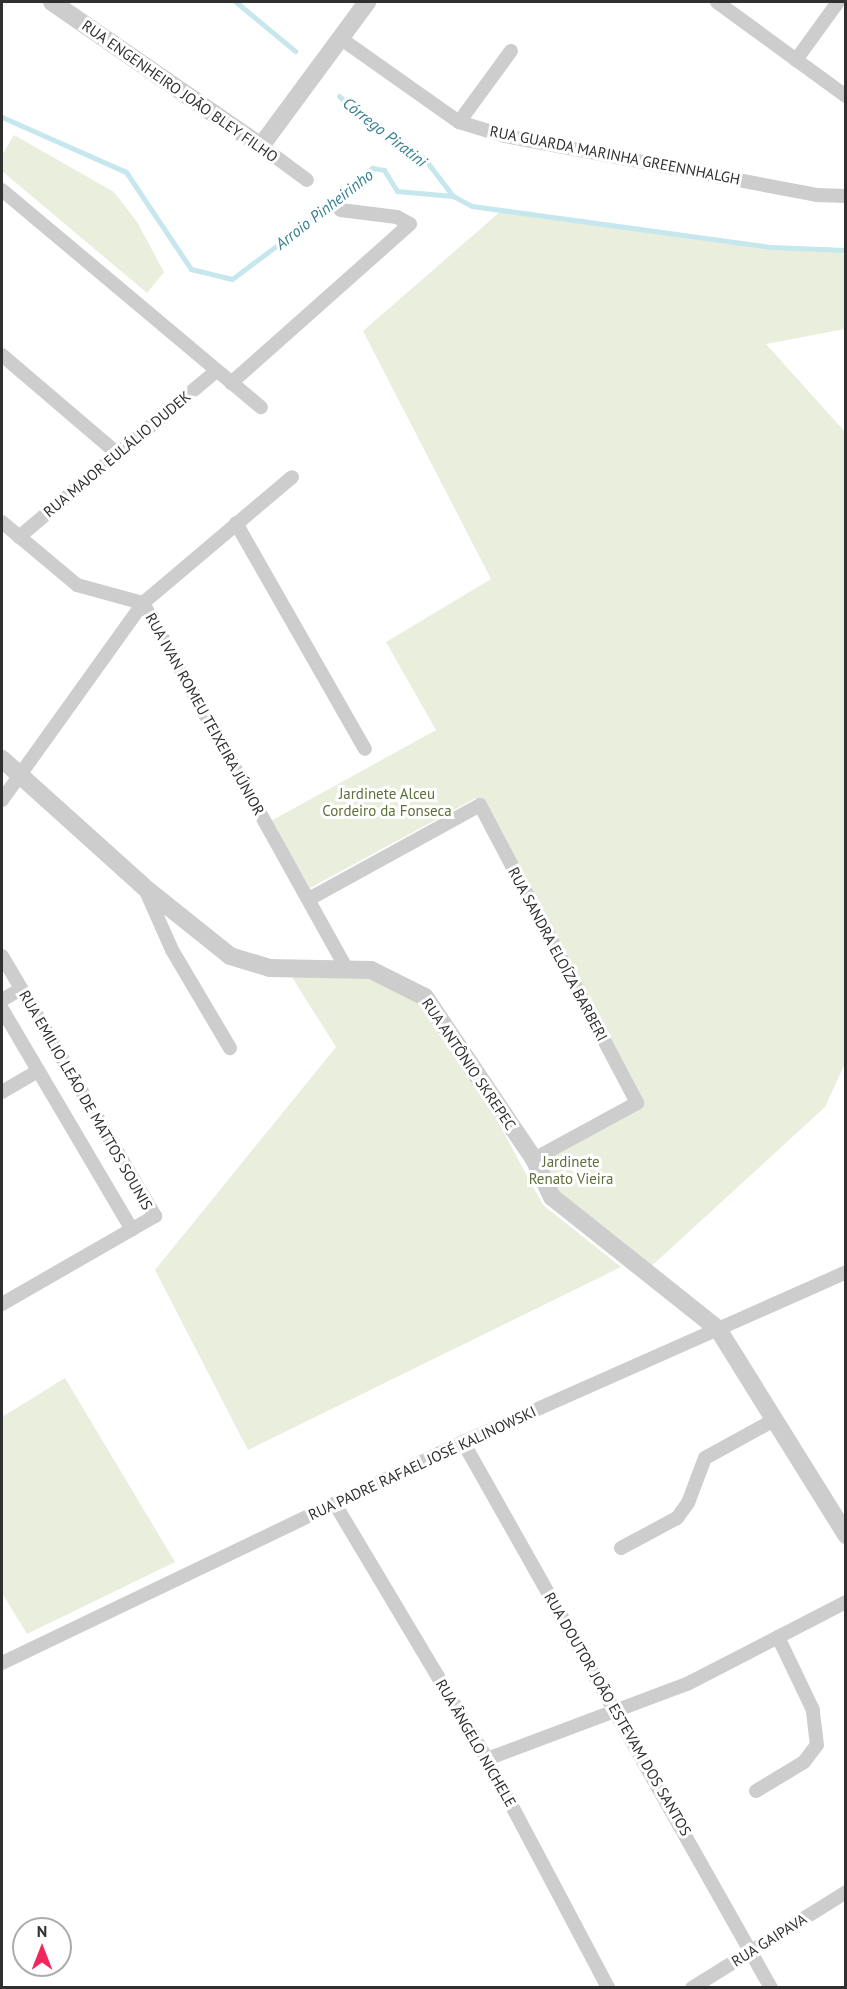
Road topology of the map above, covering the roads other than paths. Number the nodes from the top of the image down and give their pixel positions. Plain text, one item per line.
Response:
1 (52, 2) edge
2 (367, 2) edge
3 (717, 2) edge
4 (838, 2) edge
5 (340, 38) junction
6 (511, 51) dead end
7 (796, 60) junction
8 (846, 96) edge
9 (459, 122) junction
10 (261, 146) junction
11 (308, 180) dead end
12 (2, 190) edge
13 (846, 196) edge
14 (340, 210) dead end
15 (2, 355) edge
16 (216, 371) junction
17 (231, 383) junction
18 (261, 407) dead end
19 (118, 454) junction
20 (292, 477) dead end
21 (2, 522) edge
22 (236, 524) junction
23 (19, 537) junction
24 (143, 603) junction
25 (366, 749) dead end
26 (2, 759) edge
27 (20, 774) junction
28 (2, 800) edge
29 (144, 887) junction
30 (309, 899) junction
31 (2, 956) edge
32 (347, 970) junction
33 (21, 989) junction
34 (2, 1000) edge
35 (2, 1009) edge
36 (230, 1048) dead end
37 (38, 1071) junction
38 (2, 1092) edge
39 (534, 1160) junction
40 (132, 1230) junction
41 (846, 1272) edge
42 (2, 1304) edge
43 (718, 1329) junction
44 (774, 1420) junction
45 (463, 1442) junction
46 (335, 1504) junction
47 (846, 1535) edge
48 (621, 1548) dead end
49 (846, 1602) edge
50 (778, 1637) junction
51 (2, 1663) edge
52 (616, 1711) junction
53 (487, 1759) junction
54 (756, 1791) dead end
55 (846, 1892) edge
56 (752, 1951) junction
57 (608, 1988) edge
58 (693, 1988) edge
59 (771, 1988) edge

1 - 10 street, RUA ENGENHEIRO JOÃO BLEY FILHO
2 - 5 street
3 - 7 street
4 - 7 street
5 - 9 street, RUA GUARDA MARINHA GREENNHALGH
5 - 10 street
6 - 9 street
7 - 8 street
9 - 13 street, RUA GUARDA MARINHA GREENNHALGH
10 - 11 street, RUA ENGENHEIRO JOÃO BLEY FILHO
12 - 16 street
14 - 17 street
15 - 19 street
16 - 17 street
16 - 19 street, RUA MAJOR EULÁLIO DUDEK
17 - 18 street
19 - 23 street, RUA MAJOR EULÁLIO DUDEK
20 - 22 street
21 - 23 street, RUA IVAN ROMEU TEIXEIRA JÚNIOR
22 - 24 street
22 - 25 street
23 - 24 street, RUA IVAN ROMEU TEIXEIRA JÚNIOR
24 - 27 street
24 - 30 street, RUA IVAN ROMEU TEIXEIRA JÚNIOR
26 - 27 street, RUA ANTÔNIO SKREPEC
27 - 28 street
27 - 29 street, RUA ANTÔNIO SKREPEC
29 - 32 street, RUA ANTÔNIO SKREPEC
29 - 36 street
30 - 32 street, RUA IVAN ROMEU TEIXEIRA JÚNIOR
30 - 39 street, RUA SANDRA ELOÍZA BARBERI
31 - 33 street, RUA EMILIO LEÃO DE MATTOS SOUNIS
32 - 39 street, RUA ANTÔNIO SKREPEC
33 - 34 street
33 - 40 street, RUA EMILIO LEÃO DE MATTOS SOUNIS
35 - 37 street, RUA EMILIO LEÃO DE MATTOS SOUNIS
37 - 38 street
37 - 40 street, RUA EMILIO LEÃO DE MATTOS SOUNIS
39 - 43 street, RUA ANTÔNIO SKREPEC
40 - 42 street
41 - 43 street, RUA PADRE RAFAEL JOSÉ KALINOWSKI
43 - 44 street
43 - 45 street, RUA PADRE RAFAEL JOSÉ KALINOWSKI
44 - 47 street
44 - 48 street
45 - 46 street, RUA PADRE RAFAEL JOSÉ KALINOWSKI
45 - 52 street, RUA DOUTOR JOÃO ESTEVAM DOS SANTOS
46 - 51 street, RUA PADRE RAFAEL JOSÉ KALINOWSKI
46 - 53 street, RUA ÂNGELO NICHELE
49 - 50 street
50 - 52 street
50 - 54 street
52 - 53 street
52 - 56 street, RUA DOUTOR JOÃO ESTEVAM DOS SANTOS
53 - 57 street, RUA ÂNGELO NICHELE
55 - 56 street, RUA GAIPAVA
56 - 58 street, RUA GAIPAVA
56 - 59 street, RUA DOUTOR JOÃO ESTEVAM DOS SANTOS

